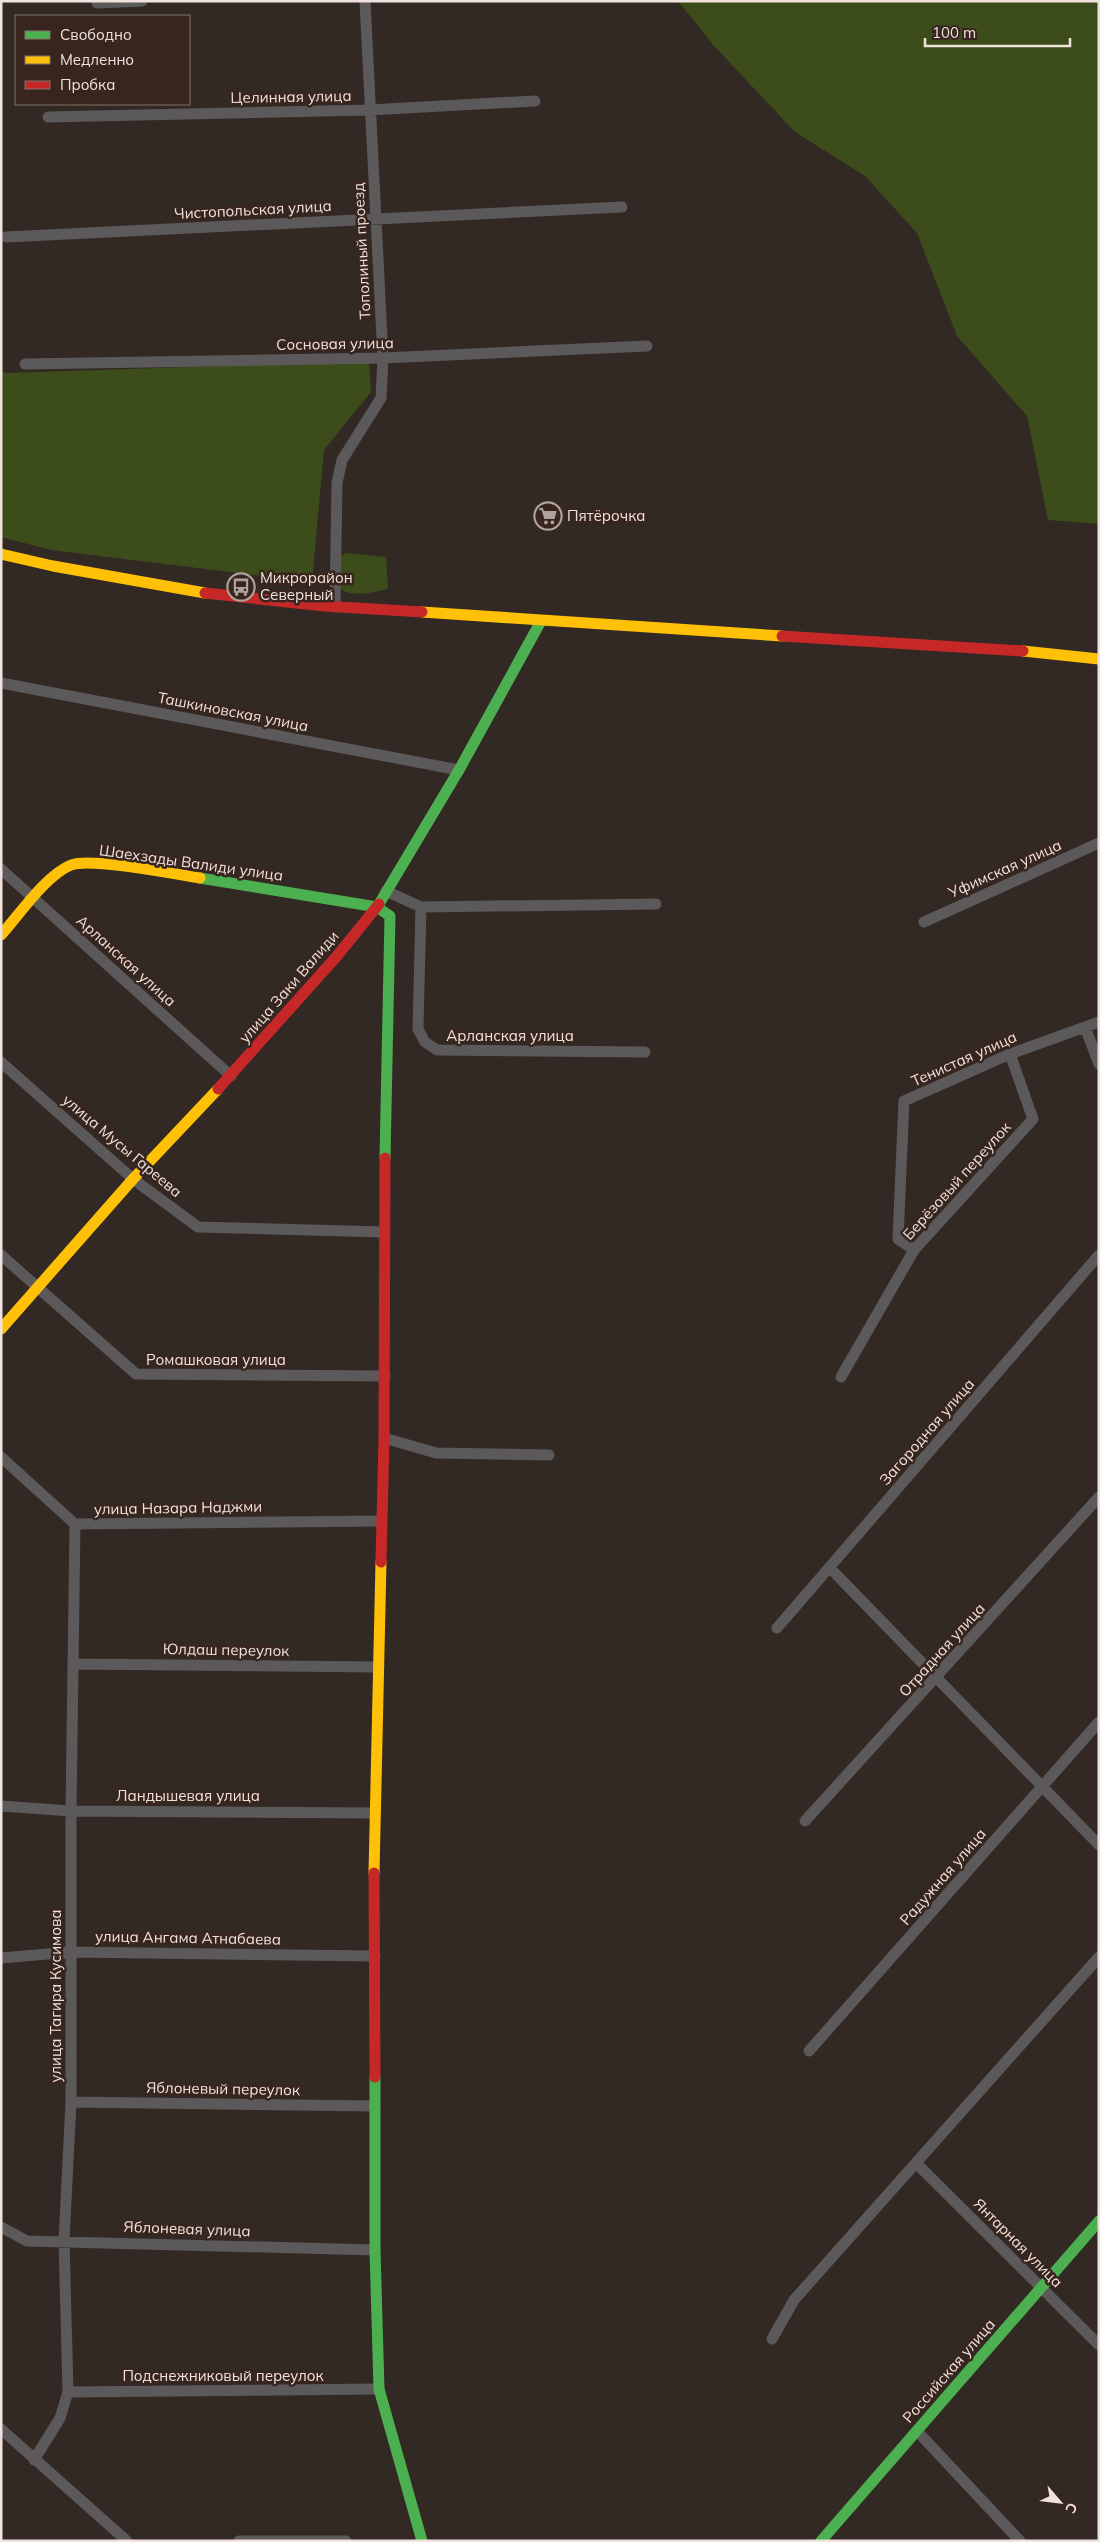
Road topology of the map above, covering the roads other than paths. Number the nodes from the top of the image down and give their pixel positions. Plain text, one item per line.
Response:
1 (142, 1) edge
2 (365, 1) edge
3 (98, 3) dead end
4 (535, 101) dead end
5 (369, 110) junction
6 (48, 117) dead end
7 (622, 207) dead end
8 (374, 219) junction
9 (6, 237) dead end
10 (647, 346) dead end
11 (383, 358) junction
12 (25, 364) dead end
13 (1, 554) edge
14 (335, 607) junction
15 (541, 621) junction
16 (1099, 659) edge
17 (1, 683) edge
18 (459, 770) junction
19 (1099, 843) edge
20 (1, 869) edge
21 (386, 891) junction
22 (34, 898) junction
23 (656, 904) dead end
24 (377, 907) junction
25 (421, 907) junction
26 (924, 922) dead end
27 (1, 935) edge
28 (1099, 1022) edge
29 (1085, 1027) junction
30 (645, 1052) dead end
31 (1010, 1054) junction
32 (1, 1062) edge
33 (1099, 1064) edge
34 (231, 1076) junction
35 (133, 1179) junction
36 (384, 1232) junction
37 (914, 1250) junction
38 (1, 1255) edge
39 (1099, 1255) edge
40 (39, 1288) junction
41 (1, 1329) edge
42 (385, 1376) junction
43 (842, 1378) dead end
44 (384, 1438) junction
45 (549, 1455) dead end
46 (1, 1456) edge
47 (1099, 1497) edge
48 (380, 1521) junction
49 (75, 1524) junction
50 (830, 1568) junction
51 (777, 1628) dead end
52 (73, 1664) junction
53 (379, 1667) junction
54 (936, 1679) junction
55 (1099, 1722) edge
56 (1042, 1786) junction
57 (1, 1806) edge
58 (71, 1811) junction
59 (374, 1812) junction
60 (805, 1822) dead end
61 (1099, 1845) edge
62 (71, 1952) junction
63 (375, 1956) junction
64 (1099, 1957) edge
65 (1, 1958) edge
66 (809, 2051) dead end
67 (70, 2102) junction
68 (375, 2106) junction
69 (916, 2163) junction
70 (1099, 2221) edge
71 (1, 2227) edge
72 (64, 2240) junction
73 (375, 2250) junction
74 (1042, 2286) junction
75 (772, 2339) dead end
76 (1099, 2345) edge
77 (379, 2389) junction
78 (68, 2392) junction
79 (1, 2429) edge
80 (917, 2431) junction
81 (34, 2460) junction
82 (127, 2541) edge
83 (239, 2541) edge
84 (346, 2541) edge
85 (422, 2541) edge
86 (821, 2541) edge
87 (1020, 2541) edge

1 - 3 street
2 - 5 street, Тополиный проезд
4 - 5 street, Целинная улица
5 - 6 street, Целинная улица
5 - 8 street, Тополиный проезд
7 - 8 street, Чистопольская улица
8 - 9 street, Чистопольская улица
8 - 11 street, Тополиный проезд
10 - 11 street, Сосновая улица
11 - 12 street, Сосновая улица
11 - 14 street, Тополиный проезд
13 - 14 street
14 - 15 street
15 - 16 street
15 - 18 street, улица Заки Валиди
17 - 18 street, Ташкиновская улица
18 - 21 street, улица Заки Валиди
19 - 26 street, Уфимская улица
20 - 22 street, Арланская улица
21 - 24 street, улица Заки Валиди
21 - 25 street
22 - 24 street, Шаехзады Валиди улица
22 - 27 street, Шаехзады Валиди улица
22 - 34 street, Арланская улица
23 - 25 street
24 - 34 street, улица Заки Валиди
24 - 36 street
25 - 30 street, Арланская улица
28 - 29 street, Тенистая улица
29 - 31 street, Тенистая улица
29 - 33 street
31 - 37 street, Берёзовый переулок
31 - 37 street, Тенистая улица
32 - 35 street, улица Мусы Гареева
34 - 35 street, улица Заки Валиди
35 - 36 street, улица Мусы Гареева
35 - 40 street, улица Заки Валиди
36 - 42 street
37 - 43 street, Берёзовый переулок
38 - 40 street, Ромашковая улица
39 - 50 street, Загородная улица
40 - 41 street, улица Заки Валиди
40 - 42 street, Ромашковая улица
42 - 44 street
44 - 45 street
44 - 48 street
46 - 49 street, улица Назара Наджми
47 - 54 street, Отрадная улица
48 - 49 street, улица Назара Наджми
48 - 53 street
49 - 52 street, улица Тагира Кусимова
50 - 51 street, Загородная улица
50 - 54 street
52 - 53 street, Юлдаш переулок
52 - 58 street, улица Тагира Кусимова
53 - 59 street
54 - 56 street
54 - 60 street, Отрадная улица
55 - 56 street, Радужная улица
56 - 61 street
56 - 66 street, Радужная улица
57 - 58 street, Ландышевая улица
58 - 59 street, Ландышевая улица
58 - 62 street, улица Тагира Кусимова
59 - 63 street
62 - 63 street, улица Ангама Атнабаева
62 - 65 street, улица Ангама Атнабаева
62 - 67 street, улица Тагира Кусимова
63 - 68 street
64 - 69 street
67 - 68 street, Яблоневый переулок
67 - 72 street, улица Тагира Кусимова
68 - 73 street
69 - 74 street, Янтарная улица
69 - 75 street
70 - 74 street, Российская улица
71 - 72 street, Яблоневая улица
72 - 73 street, Яблоневая улица
72 - 78 street, улица Тагира Кусимова
73 - 77 street
74 - 76 street, Янтарная улица
74 - 80 street, Российская улица
77 - 78 street, Подснежниковый переулок
77 - 85 street
78 - 81 street, улица Тагира Кусимова
79 - 81 street
80 - 86 street, Российская улица
80 - 87 street
81 - 82 street
83 - 84 street

